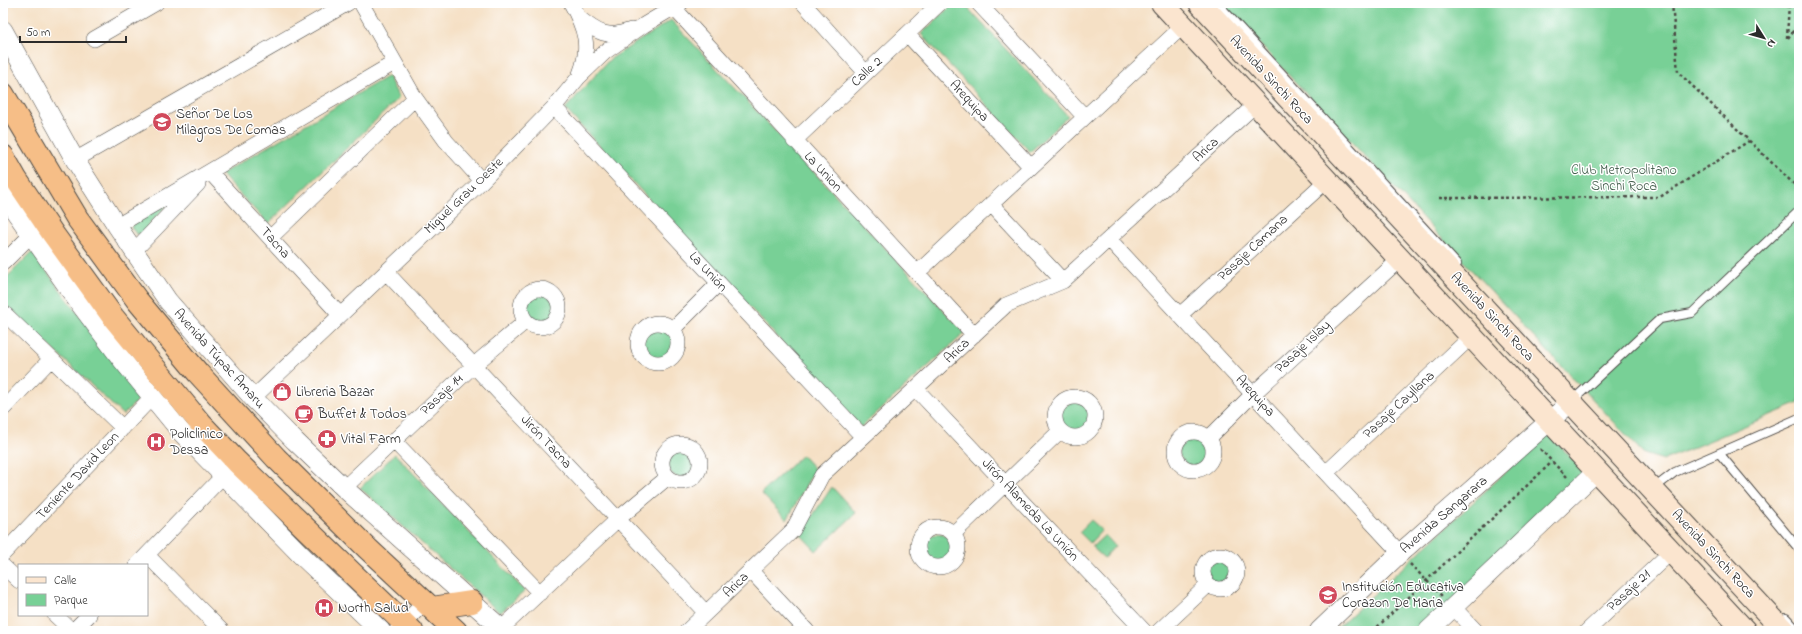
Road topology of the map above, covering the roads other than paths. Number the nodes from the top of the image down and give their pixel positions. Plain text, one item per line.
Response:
1 (156, 3) edge
2 (348, 3) edge
3 (361, 3) edge
4 (571, 3) edge
5 (803, 3) edge
6 (940, 3) edge
7 (978, 3) edge
8 (1162, 3) edge
9 (1200, 3) edge
10 (1217, 3) edge
11 (677, 5) edge
12 (579, 18) junction
13 (644, 25) junction
14 (1183, 26) junction
15 (3, 30) edge
16 (907, 34) junction
17 (94, 39) dead end
18 (394, 63) junction
19 (866, 73) junction
20 (579, 77) junction
21 (3, 94) edge
22 (415, 98) junction
23 (1256, 104) junction
24 (554, 107) junction
25 (1085, 117) junction
26 (794, 141) junction
27 (3, 156) edge
28 (75, 160) junction
29 (1031, 167) junction
30 (210, 172) junction
31 (1327, 180) junction
32 (482, 181) junction
33 (1384, 192) junction
34 (3, 194) edge
35 (991, 204) junction
36 (1799, 211) edge
37 (117, 226) junction
38 (30, 235) junction
39 (270, 238) junction
40 (1109, 239) junction
41 (134, 252) junction
42 (1400, 259) junction
43 (3, 263) edge
44 (386, 272) junction
45 (1465, 272) dead end
46 (917, 273) junction
47 (1063, 281) junction
48 (718, 283) junction
49 (3, 312) edge
50 (340, 315) junction
51 (1180, 315) junction
52 (526, 321) dead end
53 (673, 329) dead end
54 (974, 335) junction
55 (1472, 336) junction
56 (51, 359) junction
57 (474, 365) junction
58 (916, 389) junction
59 (1253, 394) junction
60 (152, 397) junction
61 (1577, 397) junction
62 (253, 398) junction
63 (3, 409) edge
64 (1799, 418) edge
65 (1551, 421) junction
66 (123, 428) junction
67 (1060, 431) dead end
68 (863, 437) junction
69 (1208, 438) dead end
70 (394, 441) junction
71 (1719, 453) junction
72 (1597, 472) junction
73 (1326, 473) junction
74 (223, 476) junction
75 (668, 476) dead end
76 (1004, 483) junction
77 (1658, 485) junction
78 (344, 488) junction
79 (1633, 510) junction
80 (618, 519) junction
81 (953, 534) dead end
82 (1799, 548) edge
83 (1671, 552) junction
84 (1400, 553) junction
85 (3, 554) edge
86 (142, 560) edge
87 (148, 565) edge
88 (3, 566) edge
89 (751, 571) junction
90 (18, 580) edge
91 (1208, 584) dead end
92 (540, 593) junction
93 (472, 602) junction
94 (429, 605) junction
95 (1453, 607) junction
96 (706, 613) junction
97 (56, 616) edge
98 (88, 616) edge
99 (1783, 622) edge
100 (404, 628) edge
101 (503, 630) edge
102 (1743, 630) edge
103 (73, 631) edge
104 (222, 631) edge
105 (381, 631) edge
106 (456, 631) edge
107 (688, 631) edge
108 (807, 631) edge
109 (1144, 631) edge
110 (1159, 631) edge
111 (1319, 631) edge
112 (1428, 631) edge
113 (1476, 631) edge
114 (1587, 631) edge
115 (1798, 631) edge

1 - 17 street
2 - 28 street
3 - 18 street
4 - 12 street
5 - 19 street
6 - 16 street, Calle 2
7 - 25 street
8 - 14 main road, Avenida Sinchi Roca
9 - 33 main road, Avenida Sinchi Roca
10 - 33 lane
11 - 13 street, Miguel Grau Oeste
11 - 26 street, La Union
12 - 13 street
12 - 20 street
13 - 20 street, Miguel Grau Oeste
14 - 23 main road, Avenida Sinchi Roca
14 - 25 street
15 - 28 street, Avenida Túpac Amaru
16 - 19 street, Calle 2
16 - 29 street, Arequipa
18 - 22 street
18 - 30 street
19 - 26 street, Calle 2
20 - 24 street, Miguel Grau Oeste
21 - 94 highway, Avenida Túpac Amaru
22 - 32 street
22 - 39 street
23 - 31 main road, Avenida Sinchi Roca
23 - 40 street, Arica
24 - 32 street, Miguel Grau Oeste
24 - 48 street, La Unión
25 - 29 street
26 - 46 street, La Union
27 - 100 highway
28 - 37 street, Avenida Túpac Amaru
29 - 35 street
30 - 37 street
30 - 39 street, Tacna
30 - 41 street
31 - 42 main road, Avenida Sinchi Roca
31 - 51 street, Pasaje Camana
32 - 44 street, Miguel Grau Oeste
33 - 45 lane
33 - 61 main road, Avenida Sinchi Roca
34 - 38 street
35 - 46 street
35 - 47 street
36 - 61 lane
37 - 41 street, Avenida Túpac Amaru
38 - 43 street
38 - 60 street
39 - 50 street, Tacna
40 - 47 street, Arica
40 - 51 street, Arequipa
41 - 62 street, Avenida Túpac Amaru
42 - 55 main road, Avenida Sinchi Roca
42 - 59 street, Pasaje Islay
44 - 50 street, Miguel Grau Oeste
44 - 57 street, Jirón Tacna
46 - 54 street, La Union
47 - 54 street, Arica
48 - 53 street
48 - 68 street, La Unión
49 - 56 street
50 - 62 street, Miguel Grau Oeste
51 - 59 street, Arequipa
52 - 57 street, Pasaje 14
54 - 58 street, Arica
55 - 65 main road, Avenida Sinchi Roca
55 - 73 street, Pasaje Cayllana
56 - 63 street
56 - 66 street
57 - 70 street, Pasaje 14
57 - 80 street, Jirón Tacna
58 - 68 street, Arica
58 - 76 street, Jirón Alameda La Unión
59 - 69 street, Pasaje Islay
59 - 73 street, Arequipa
60 - 66 street, Teniente David Leon
60 - 74 street
61 - 65 street, Avenida Sangarara
61 - 77 main road, Avenida Sinchi Roca
62 - 78 street, Avenida Túpac Amaru
64 - 71 lane
65 - 72 main road, Avenida Sinchi Roca
65 - 84 street, Avenida Sangarara
66 - 85 street, Teniente David Leon
67 - 76 street
68 - 89 street, Arica
70 - 78 street, Pasaje 14
70 - 92 street
71 - 77 lane
71 - 82 lane
72 - 79 main road, Avenida Sinchi Roca
72 - 95 street
73 - 84 street, Arequipa
74 - 86 street
74 - 105 street
75 - 80 street
76 - 81 street
76 - 109 street, Jirón Alameda La Unión
77 - 79 main road
77 - 99 main road, Avenida Sinchi Roca
78 - 93 street, Avenida Túpac Amaru
79 - 83 main road, Avenida Sinchi Roca
80 - 92 street
80 - 96 street, Jirón Tacna
83 - 102 main road, Avenida Sinchi Roca
83 - 114 street, Pasaje 21
84 - 111 street, Avenida Sangarara
87 - 104 street
88 - 90 street
89 - 96 street, Arica
89 - 108 street
91 - 110 street
92 - 101 street
93 - 94 highway
93 - 101 street, Avenida Túpac Amaru
94 - 100 street
94 - 106 highway, Avenida Túpac Amaru
95 - 112 street
95 - 113 street
96 - 107 street, Arica
97 - 103 street
98 - 103 street
99 - 115 lane

